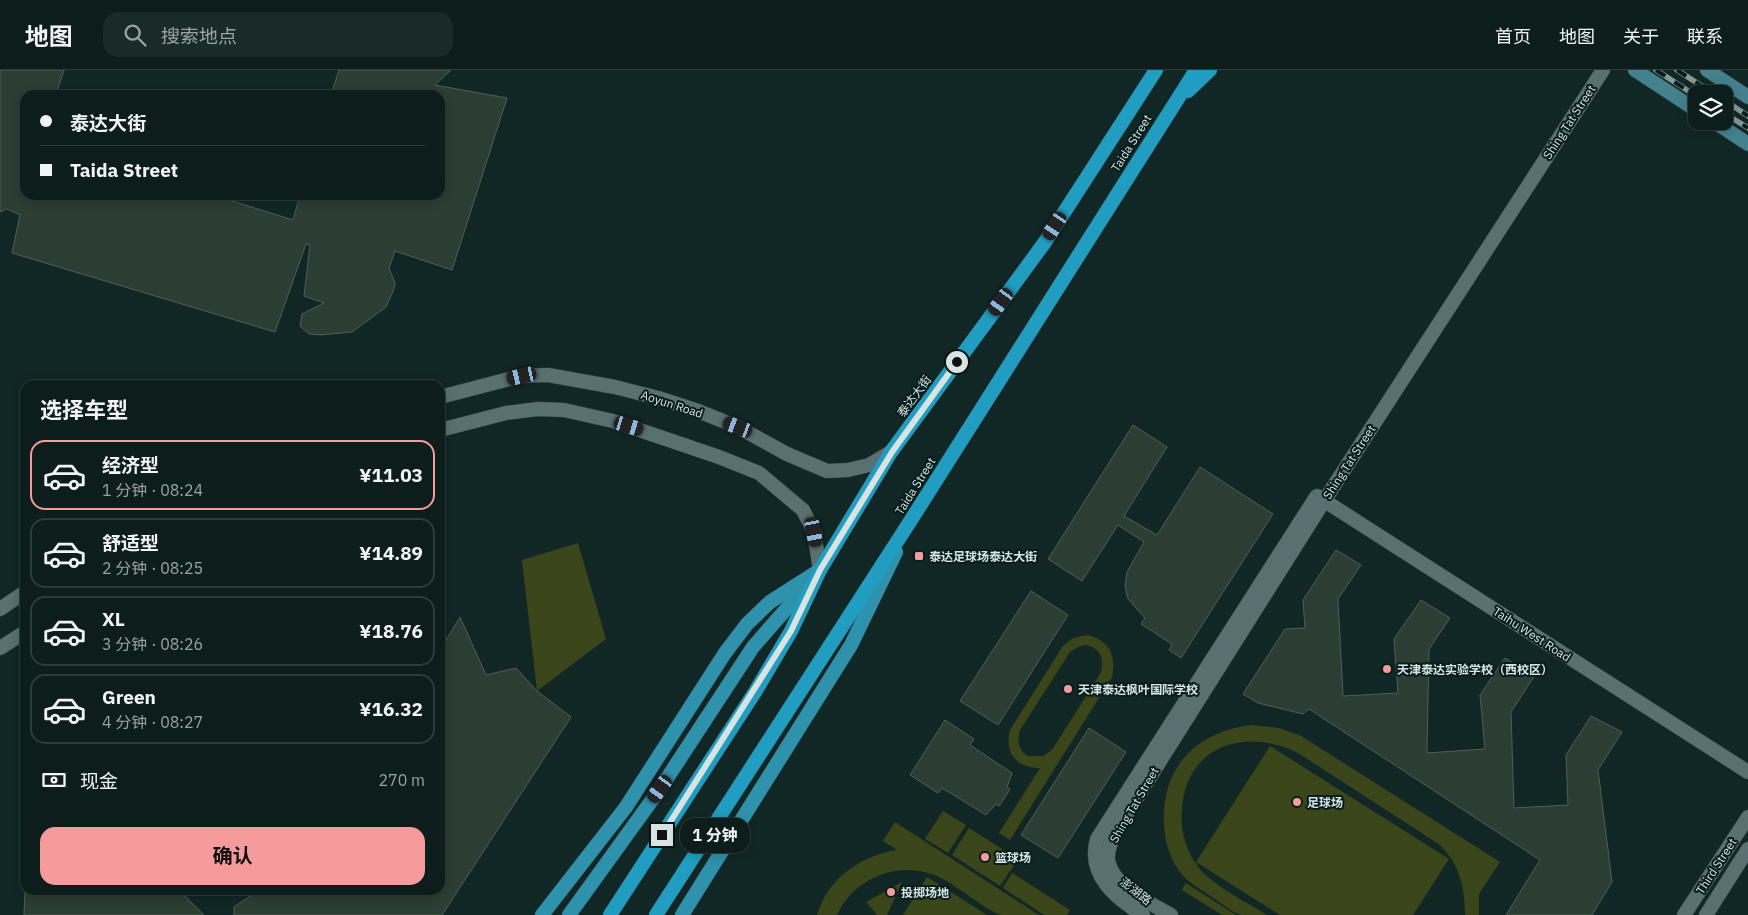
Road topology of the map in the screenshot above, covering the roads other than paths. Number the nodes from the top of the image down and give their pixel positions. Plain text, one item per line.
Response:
1 (1156, 70) edge
2 (1196, 70) edge
3 (1210, 70) edge
4 (1592, 70) edge
5 (1602, 70) edge
6 (1635, 70) edge
7 (1707, 70) edge
8 (1748, 97) edge
9 (1688, 105) edge
10 (1172, 108) junction
11 (1727, 130) edge
12 (1748, 144) edge
13 (445, 396) edge
14 (445, 429) edge
15 (892, 452) junction
16 (1320, 498) junction
17 (911, 520) junction
18 (820, 570) junction
19 (20, 595) edge
20 (0, 609) edge
21 (20, 635) edge
22 (0, 648) edge
23 (1748, 772) edge
24 (1748, 817) edge
25 (1748, 850) edge
26 (1101, 858) junction
27 (542, 915) edge
28 (570, 915) edge
29 (610, 915) edge
30 (656, 915) edge
31 (682, 915) edge
32 (1143, 915) edge
33 (1171, 915) edge
34 (1684, 915) edge
35 (1706, 915) edge

1 - 15 highway, 泰达大街
2 - 10 highway, Taida Street
3 - 10 highway
4 - 16 street, Shing Tat Street
5 - 16 street, Shing Tat Street
6 - 9 main road
7 - 8 main road
10 - 17 highway, Taida Street
11 - 12 main road
13 - 15 street, Aoyun Road
14 - 18 street
15 - 18 highway, 泰达大街
16 - 23 street, Taihu West Road
16 - 26 street, Shing Tat Street
17 - 30 highway, Taida Street
17 - 31 main road
18 - 27 main road
18 - 28 main road
18 - 29 highway
19 - 20 street
21 - 22 street
24 - 34 street, Third Street
25 - 35 street, Third Street
26 - 32 street, 澎湖路
26 - 33 street, 澎湖路

